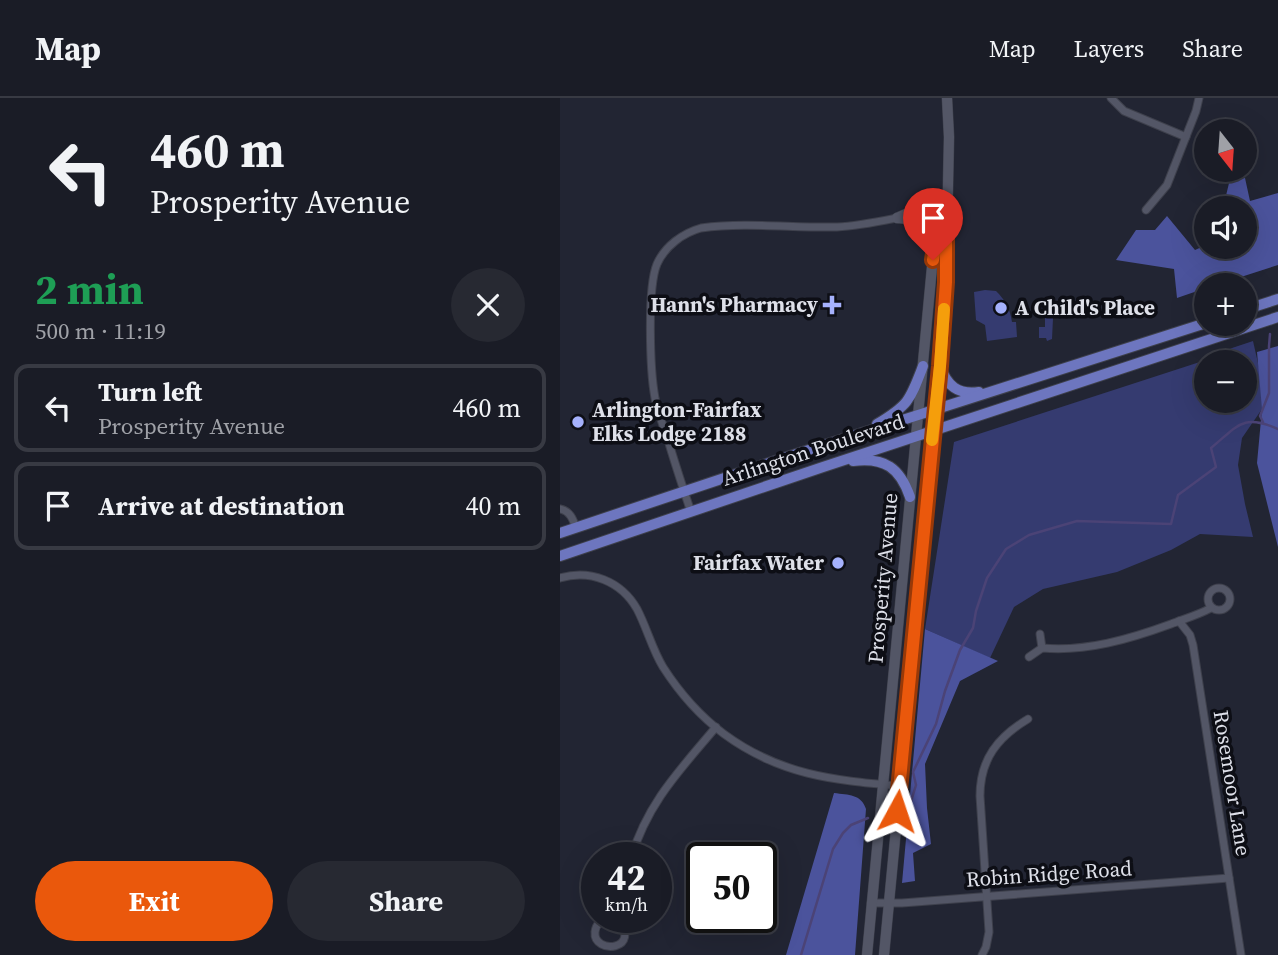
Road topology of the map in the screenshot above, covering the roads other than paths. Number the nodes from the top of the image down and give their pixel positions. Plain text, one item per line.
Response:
1 (947, 98) edge
2 (1111, 98) edge
3 (1199, 98) edge
4 (1186, 137) junction
5 (946, 207) junction
6 (1146, 210) dead end
7 (897, 218) junction
8 (935, 242) junction
9 (1278, 299) edge
10 (1257, 306) edge
11 (1278, 317) edge
12 (1194, 327) edge
13 (923, 366) junction
14 (940, 366) junction
15 (996, 390) junction
16 (935, 410) junction
17 (918, 415) junction
18 (933, 431) junction
19 (863, 433) junction
20 (916, 436) junction
21 (823, 467) junction
22 (685, 492) junction
23 (910, 497) junction
24 (560, 509) edge
25 (691, 512) junction
26 (576, 528) junction
27 (560, 533) edge
28 (560, 556) edge
29 (560, 578) edge
30 (1211, 608) dead end
31 (1179, 621) junction
32 (1040, 634) dead end
33 (1042, 648) junction
34 (1029, 657) dead end
35 (1028, 719) dead end
36 (716, 727) junction
37 (883, 785) junction
38 (899, 786) junction
39 (636, 842) edge
40 (1229, 878) junction
41 (987, 896) junction
42 (871, 903) junction
43 (889, 904) junction
44 (595, 933) edge
45 (625, 933) edge
46 (867, 955) edge
47 (884, 955) edge
48 (982, 955) edge
49 (1241, 955) edge

1 - 5 main road, Prosperity Avenue
2 - 4 street
3 - 4 street
4 - 6 street
5 - 7 main road
5 - 8 main road, Prosperity Avenue
5 - 14 main road, Prosperity Avenue
7 - 8 main road
7 - 22 street
8 - 13 main road, Prosperity Avenue
9 - 10 main road
11 - 18 main road, Arlington Boulevard
12 - 15 main road, Arlington Boulevard
13 - 17 main road, Prosperity Avenue
13 - 19 main road
14 - 15 main road
14 - 16 main road, Prosperity Avenue
15 - 16 main road, Arlington Boulevard
16 - 17 main road, Arlington Boulevard
16 - 18 main road, Prosperity Avenue
17 - 19 main road, Arlington Boulevard
17 - 20 main road, Prosperity Avenue
18 - 20 main road, Arlington Boulevard
18 - 38 main road, Prosperity Avenue
19 - 22 main road, Arlington Boulevard
20 - 21 main road, Arlington Boulevard
20 - 23 main road, Prosperity Avenue
21 - 23 main road
21 - 25 main road, Arlington Boulevard
22 - 25 street
22 - 26 main road, Arlington Boulevard
23 - 37 main road, Prosperity Avenue
24 - 26 street
25 - 28 main road, Arlington Boulevard
26 - 27 main road, Arlington Boulevard
29 - 36 street
30 - 31 street
31 - 33 street
31 - 40 street, Rosemoor Lane
32 - 33 street
33 - 34 street
35 - 41 street
36 - 37 street
36 - 39 street
37 - 38 street
37 - 42 main road, Prosperity Avenue
38 - 43 main road, Prosperity Avenue
40 - 41 street, Robin Ridge Road
40 - 49 street, Rosemoor Lane
41 - 43 street, Robin Ridge Road
41 - 48 street
42 - 43 street, Robin Ridge Road
42 - 46 main road, Prosperity Avenue
43 - 47 main road, Prosperity Avenue
44 - 45 street

